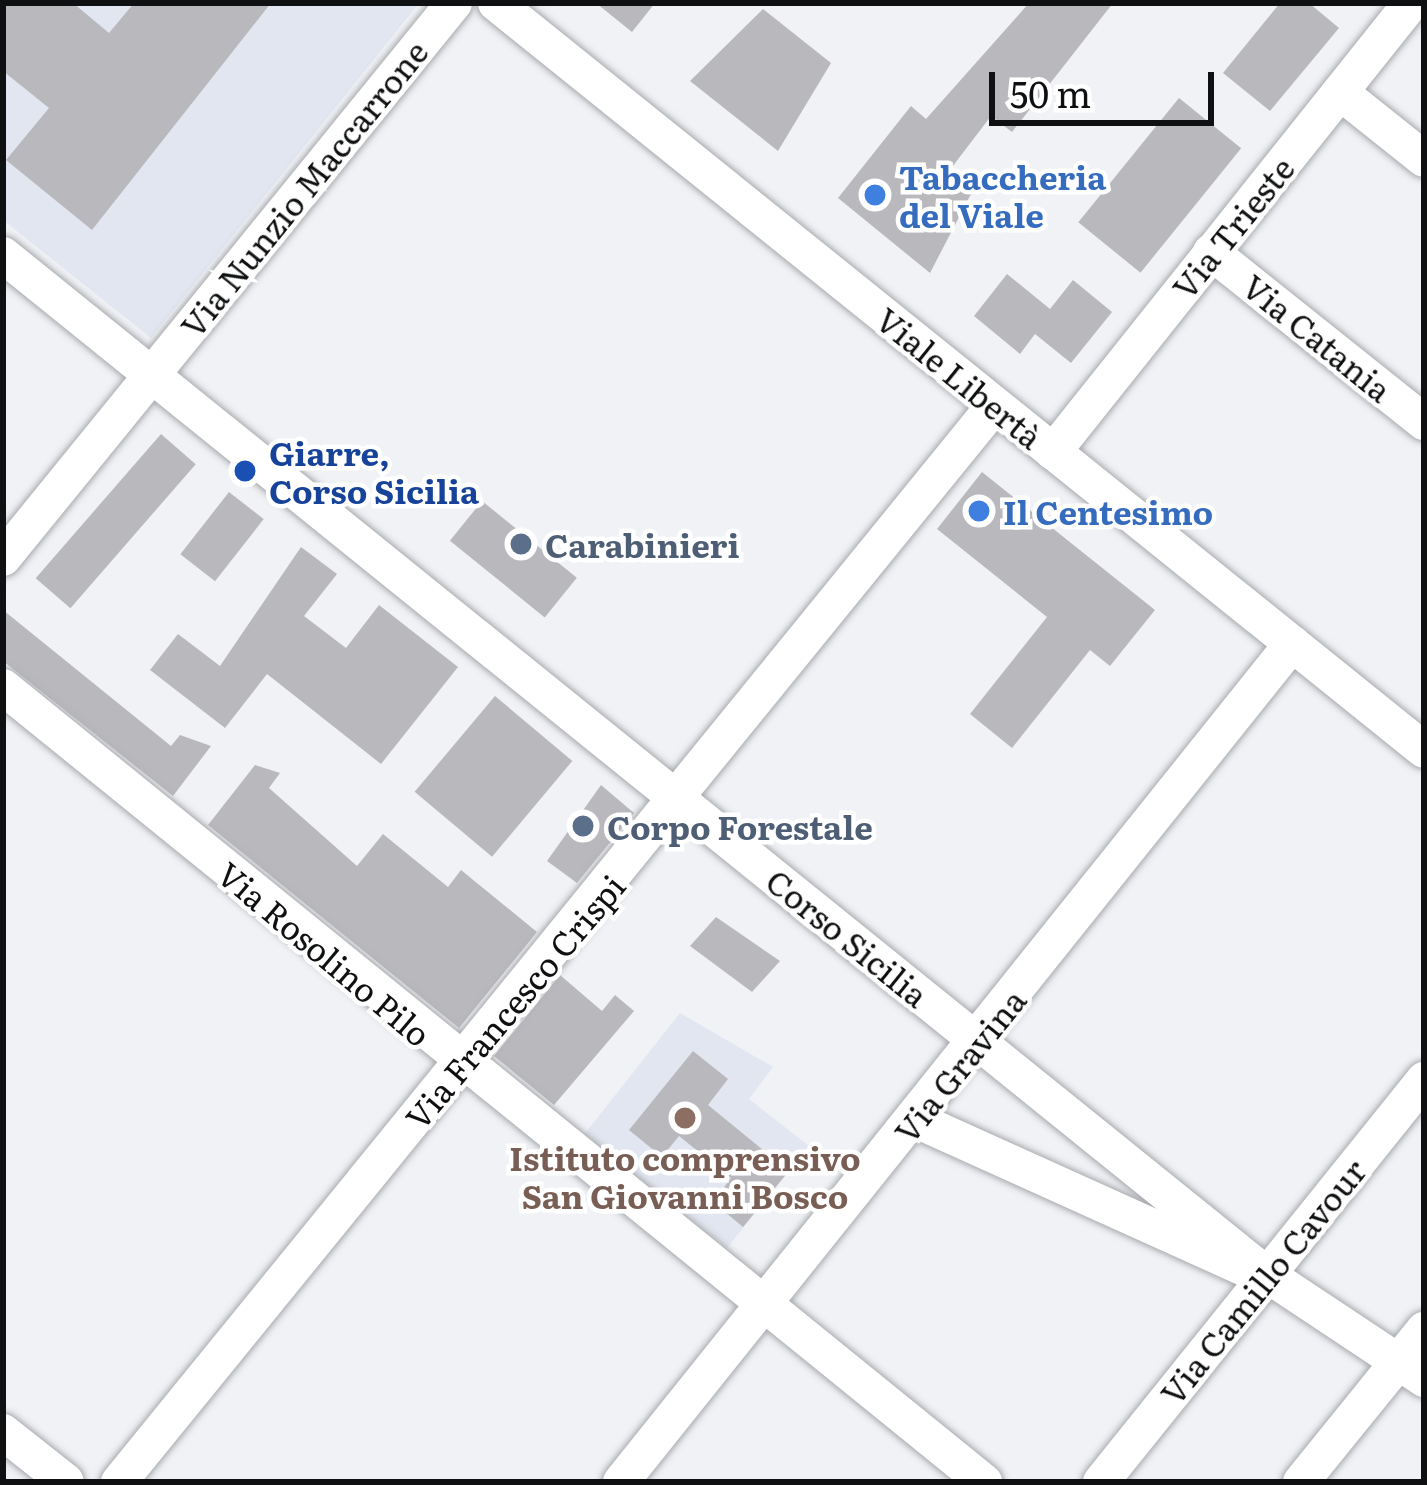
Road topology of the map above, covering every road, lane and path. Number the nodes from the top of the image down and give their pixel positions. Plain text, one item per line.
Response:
1 (454, 3) edge
2 (496, 3) edge
3 (1411, 3) edge
4 (1424, 26) edge
5 (1350, 99) junction
6 (1424, 158) edge
7 (3, 255) edge
8 (1221, 260) junction
9 (152, 374) junction
10 (995, 405) junction
11 (1424, 422) edge
12 (1062, 459) junction
13 (3, 558) edge
14 (1292, 644) junction
15 (3, 687) edge
16 (1424, 750) edge
17 (682, 801) junction
18 (978, 1043) junction
19 (460, 1065) junction
20 (1424, 1080) edge
21 (914, 1119) junction
22 (1267, 1274) junction
23 (763, 1305) junction
24 (1424, 1330) edge
25 (1411, 1371) edge
26 (3, 1432) edge
27 (66, 1482) edge
28 (119, 1482) edge
29 (621, 1482) edge
30 (984, 1482) edge
31 (1101, 1482) edge
32 (1301, 1482) edge

1 - 9 street, Via Nunzio Maccarrone
2 - 10 street, Viale Libertà
3 - 5 street, Via Trieste
4 - 5 street, Via Trieste
5 - 6 street
5 - 8 street, Via Trieste
7 - 9 street, Corso Sicilia
8 - 11 street, Via Catania
8 - 12 street, Via Trieste
9 - 13 street, Via Nunzio Maccarrone
9 - 17 street, Corso Sicilia
10 - 12 street, Viale Libertà
10 - 17 street, Via Francesco Crispi
12 - 14 street, Viale Libertà
14 - 16 street, Viale Libertà
14 - 18 street, Via Gravina
15 - 19 street, Via Rosolino Pilo
17 - 18 street, Corso Sicilia
17 - 19 street, Via Francesco Crispi
18 - 21 street, Via Gravina
18 - 22 street, Corso Sicilia
19 - 23 street, Via Rosolino Pilo
19 - 28 street, Via Francesco Crispi
20 - 22 street, Via Camillo Cavour
21 - 22 street
21 - 23 street, Via Gravina
22 - 25 street, Corso Sicilia
22 - 31 street, Via Camillo Cavour
23 - 29 street, Via Gravina
23 - 30 street, Via Rosolino Pilo
24 - 25 street
25 - 32 street
26 - 27 street

